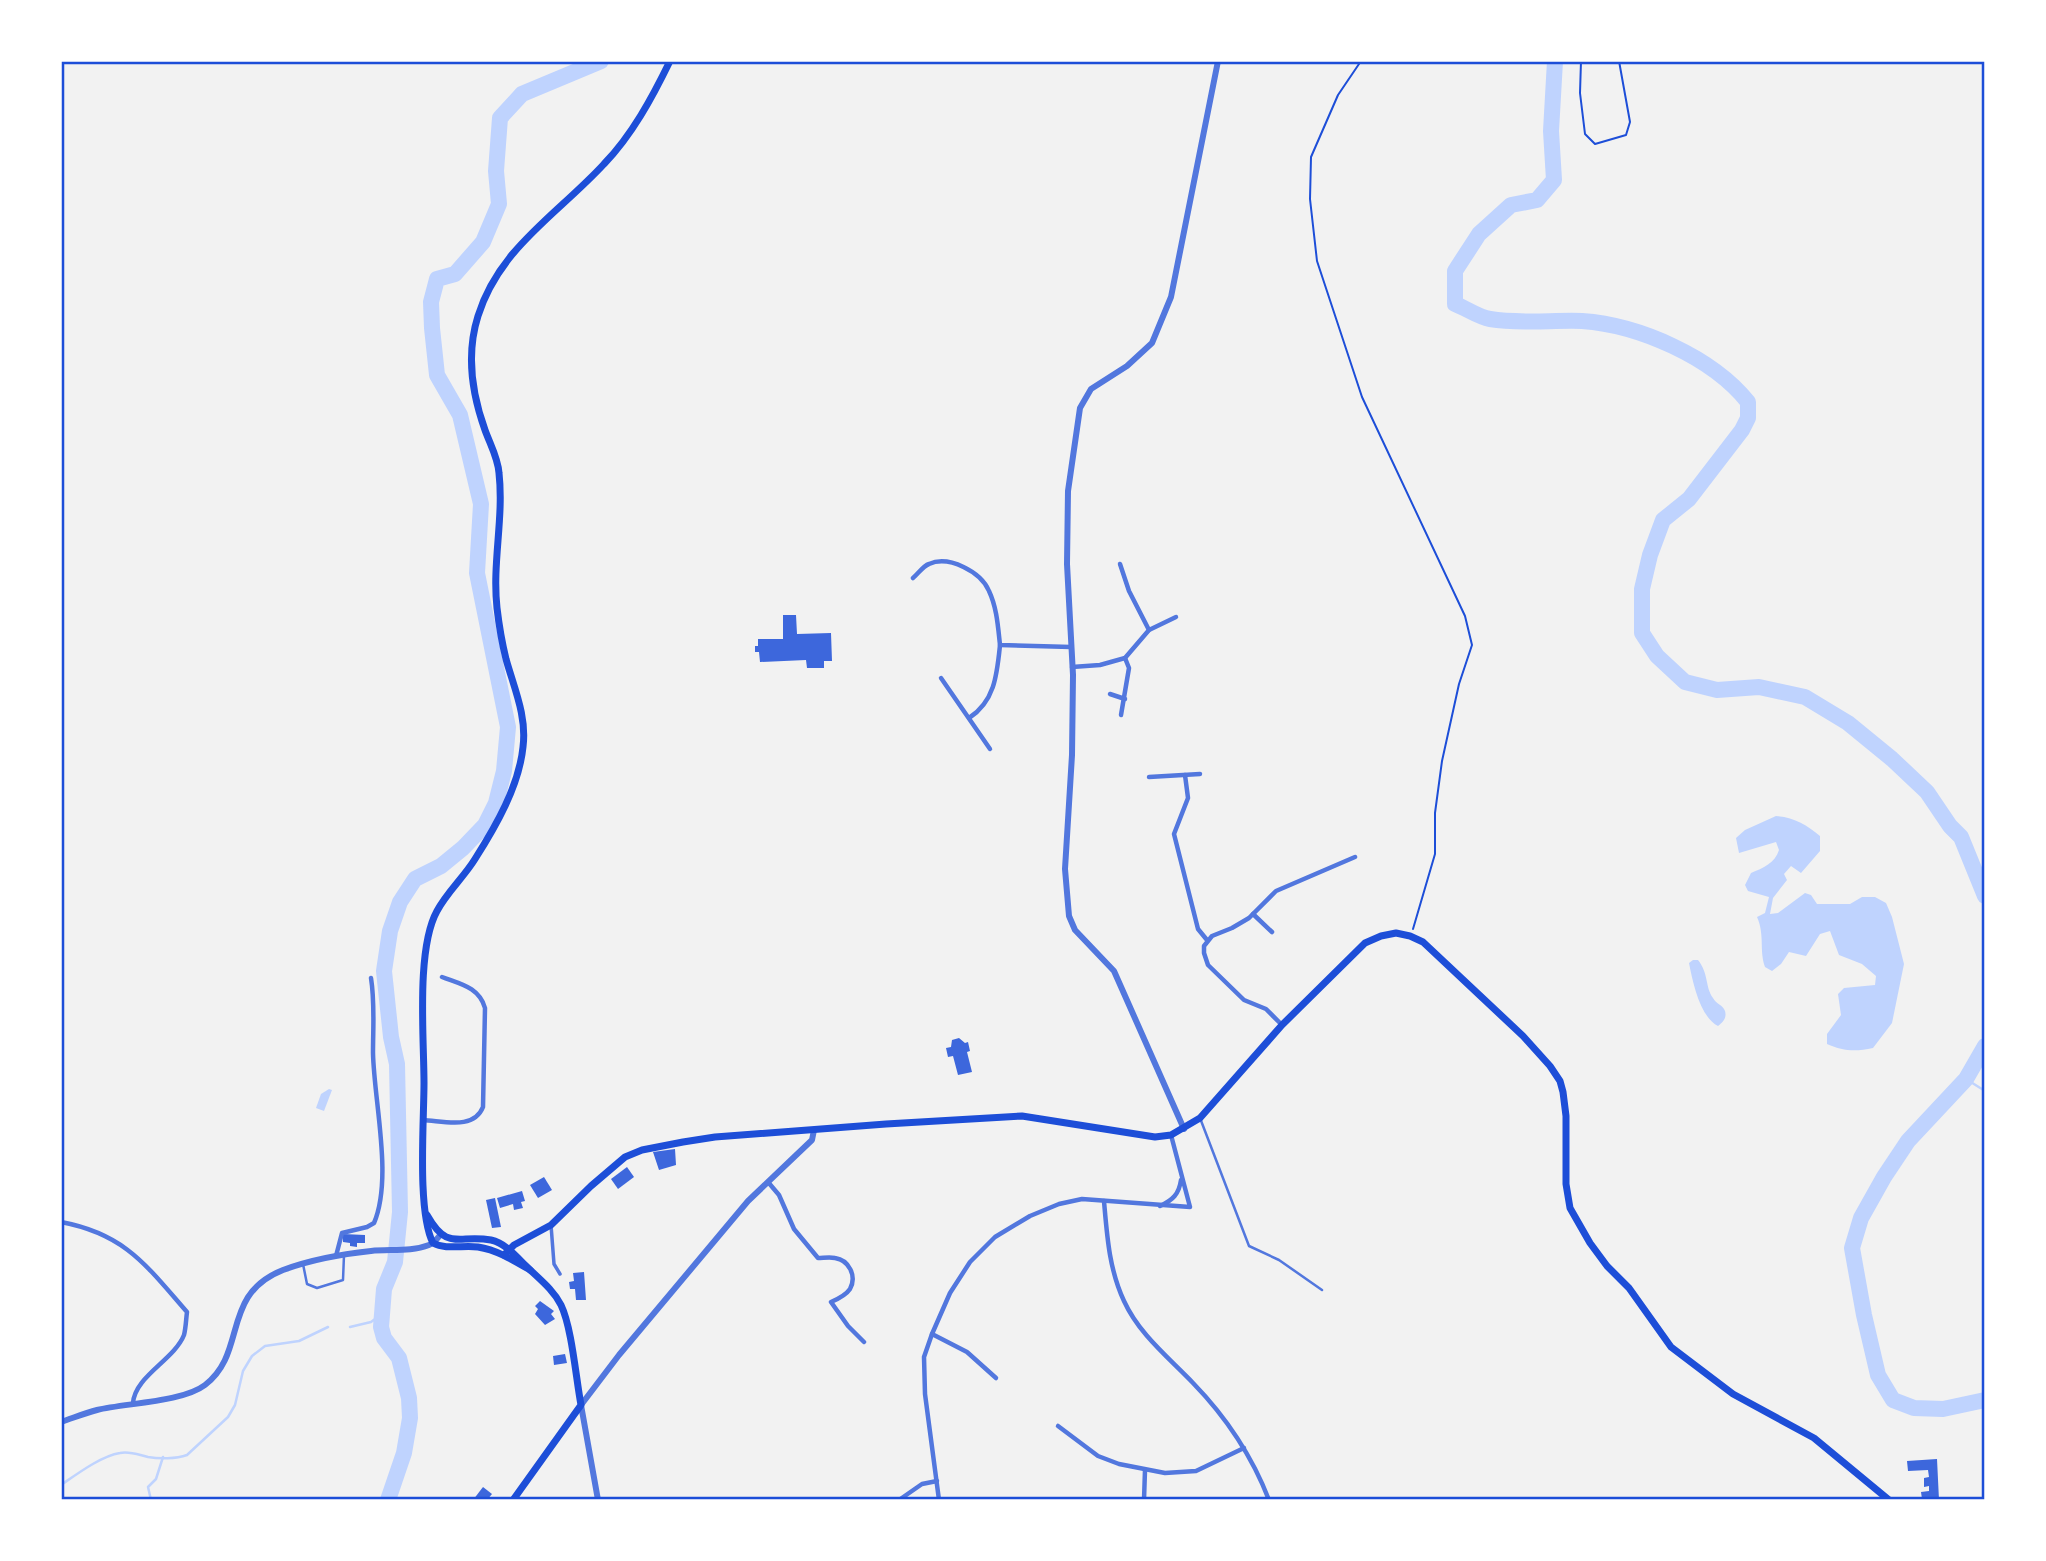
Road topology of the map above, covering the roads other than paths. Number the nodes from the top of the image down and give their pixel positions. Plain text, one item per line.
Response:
1 (670, 61) edge
2 (1218, 61) edge
3 (1120, 564) dead end
4 (913, 578) dead end
5 (1176, 617) dead end
6 (1149, 630) junction
7 (1000, 645) junction
8 (1071, 647) junction
9 (1125, 658) junction
10 (1072, 667) junction
11 (941, 678) dead end
12 (1110, 694) dead end
13 (1125, 699) junction
14 (1121, 715) dead end
15 (969, 718) junction
16 (990, 749) dead end
17 (1200, 774) dead end
18 (1185, 775) junction
19 (1149, 777) dead end
20 (1355, 857) dead end
21 (1254, 914) junction
22 (1272, 932) dead end
23 (1207, 940) junction
24 (442, 977) dead end
25 (371, 978) dead end
26 (1282, 1025) junction
27 (1200, 1118) junction
28 (424, 1120) junction
29 (1184, 1129) junction
30 (814, 1130) junction
31 (1171, 1135) junction
32 (1181, 1178) junction
33 (768, 1182) junction
34 (1104, 1201) junction
35 (1159, 1207) junction
36 (426, 1213) junction
37 (61, 1222) edge
38 (551, 1225) junction
39 (441, 1234) junction
40 (433, 1244) junction
41 (507, 1252) junction
42 (344, 1255) junction
43 (336, 1256) junction
44 (303, 1264) junction
45 (560, 1274) dead end
46 (1322, 1290) dead end
47 (932, 1334) junction
48 (864, 1342) dead end
49 (996, 1378) dead end
50 (133, 1404) junction
51 (581, 1405) junction
52 (61, 1422) edge
53 (1058, 1426) dead end
54 (1244, 1448) junction
55 (1145, 1470) junction
56 (937, 1481) junction
57 (513, 1500) edge
58 (598, 1500) edge
59 (899, 1500) edge
60 (939, 1500) edge
61 (1144, 1500) edge
62 (1269, 1500) edge
63 (1889, 1500) edge

1 - 28 main road
2 - 8 street
3 - 6 street
4 - 7 street
5 - 6 street
6 - 9 street
7 - 8 street
7 - 15 street
8 - 10 street
9 - 10 street
9 - 13 street
10 - 29 street
11 - 15 street
12 - 13 street
13 - 14 street
15 - 16 street
17 - 18 street
18 - 19 street
18 - 23 street
20 - 21 street
21 - 22 street
21 - 23 street
23 - 26 street
24 - 28 street
25 - 43 street
26 - 27 main road
26 - 63 main road
27 - 29 main road
27 - 46 lane
28 - 36 main road
29 - 31 main road
30 - 31 main road
30 - 33 street
30 - 38 main road
31 - 32 street
32 - 35 street
32 - 35 street
33 - 48 street
33 - 51 street
34 - 35 street
34 - 47 street
34 - 54 street
36 - 39 main road
36 - 40 main road
37 - 50 street
38 - 41 main road
38 - 45 street
39 - 40 street
39 - 41 main road
40 - 41 main road
40 - 42 street
41 - 51 main road
42 - 43 street
42 - 44 lane
43 - 44 street
44 - 50 street
47 - 49 street
47 - 56 street
50 - 52 street
51 - 57 main road
51 - 58 street
53 - 55 street
54 - 55 street
54 - 62 street
55 - 61 street
56 - 59 street
56 - 60 street

